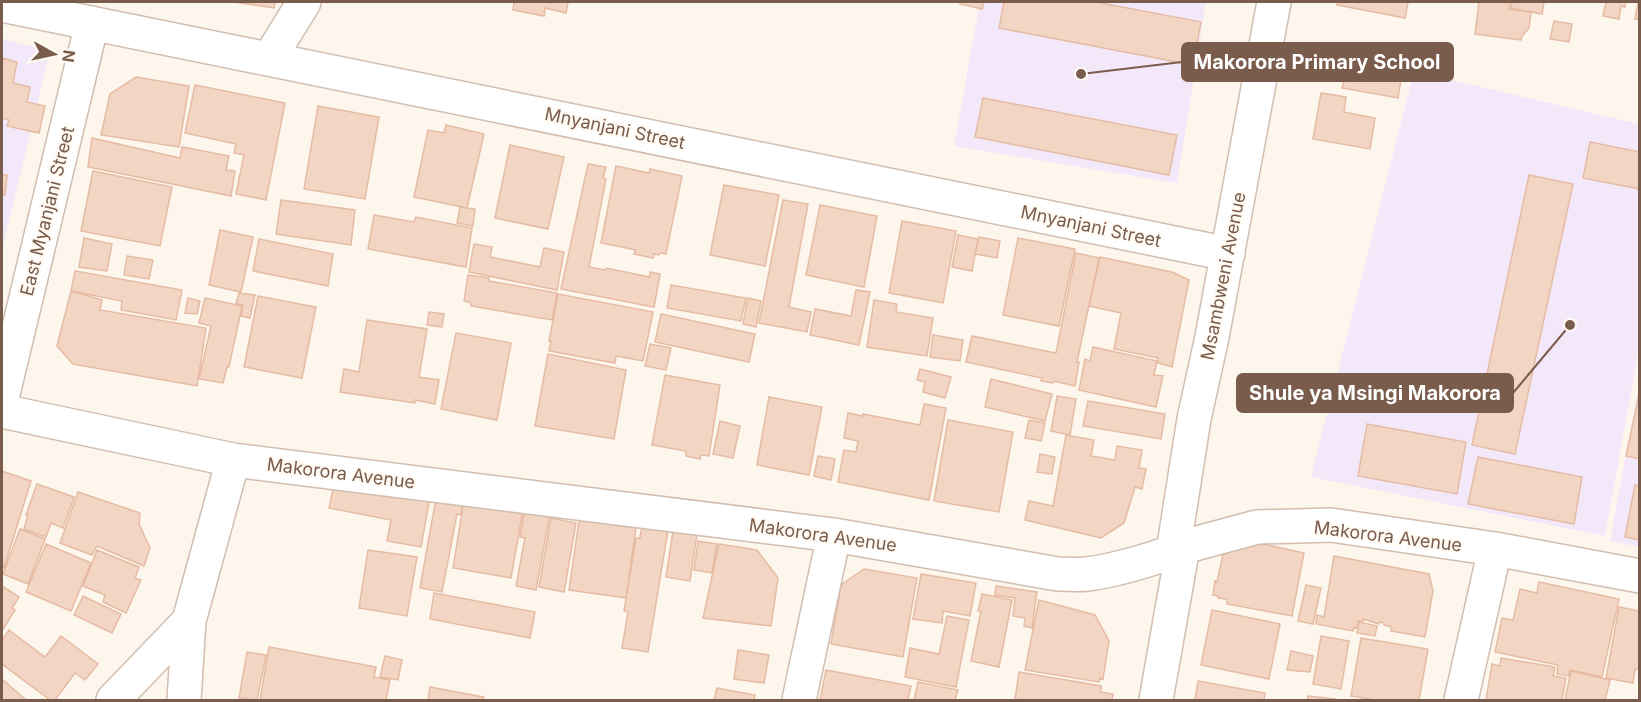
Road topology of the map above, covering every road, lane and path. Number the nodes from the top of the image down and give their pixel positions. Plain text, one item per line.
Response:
1 (304, 2) edge
2 (1274, 2) edge
3 (2, 5) edge
4 (92, 23) junction
5 (269, 59) junction
6 (1228, 254) junction
7 (2, 398) edge
8 (2, 411) edge
9 (233, 460) junction
10 (834, 535) junction
11 (1178, 549) junction
12 (1495, 549) junction
13 (1640, 576) edge
14 (189, 621) junction
15 (113, 700) edge
16 (184, 700) edge
17 (799, 700) edge
18 (1156, 700) edge
19 (1461, 700) edge

1 - 5 street
2 - 6 street, Msambweni Avenue
3 - 4 street, Mnyanjani Street
4 - 5 street, Mnyanjani Street
4 - 7 street, East Myanjani Street
5 - 6 street, Mnyanjani Street
6 - 11 street, Msambweni Avenue
8 - 9 street, Makorora Avenue
9 - 10 street, Makorora Avenue
9 - 14 street
10 - 11 street, Makorora Avenue
10 - 17 street
11 - 12 street, Makorora Avenue
11 - 18 street, Msambweni Avenue
12 - 13 street, Makorora Avenue
12 - 19 street
14 - 15 street
14 - 16 street

